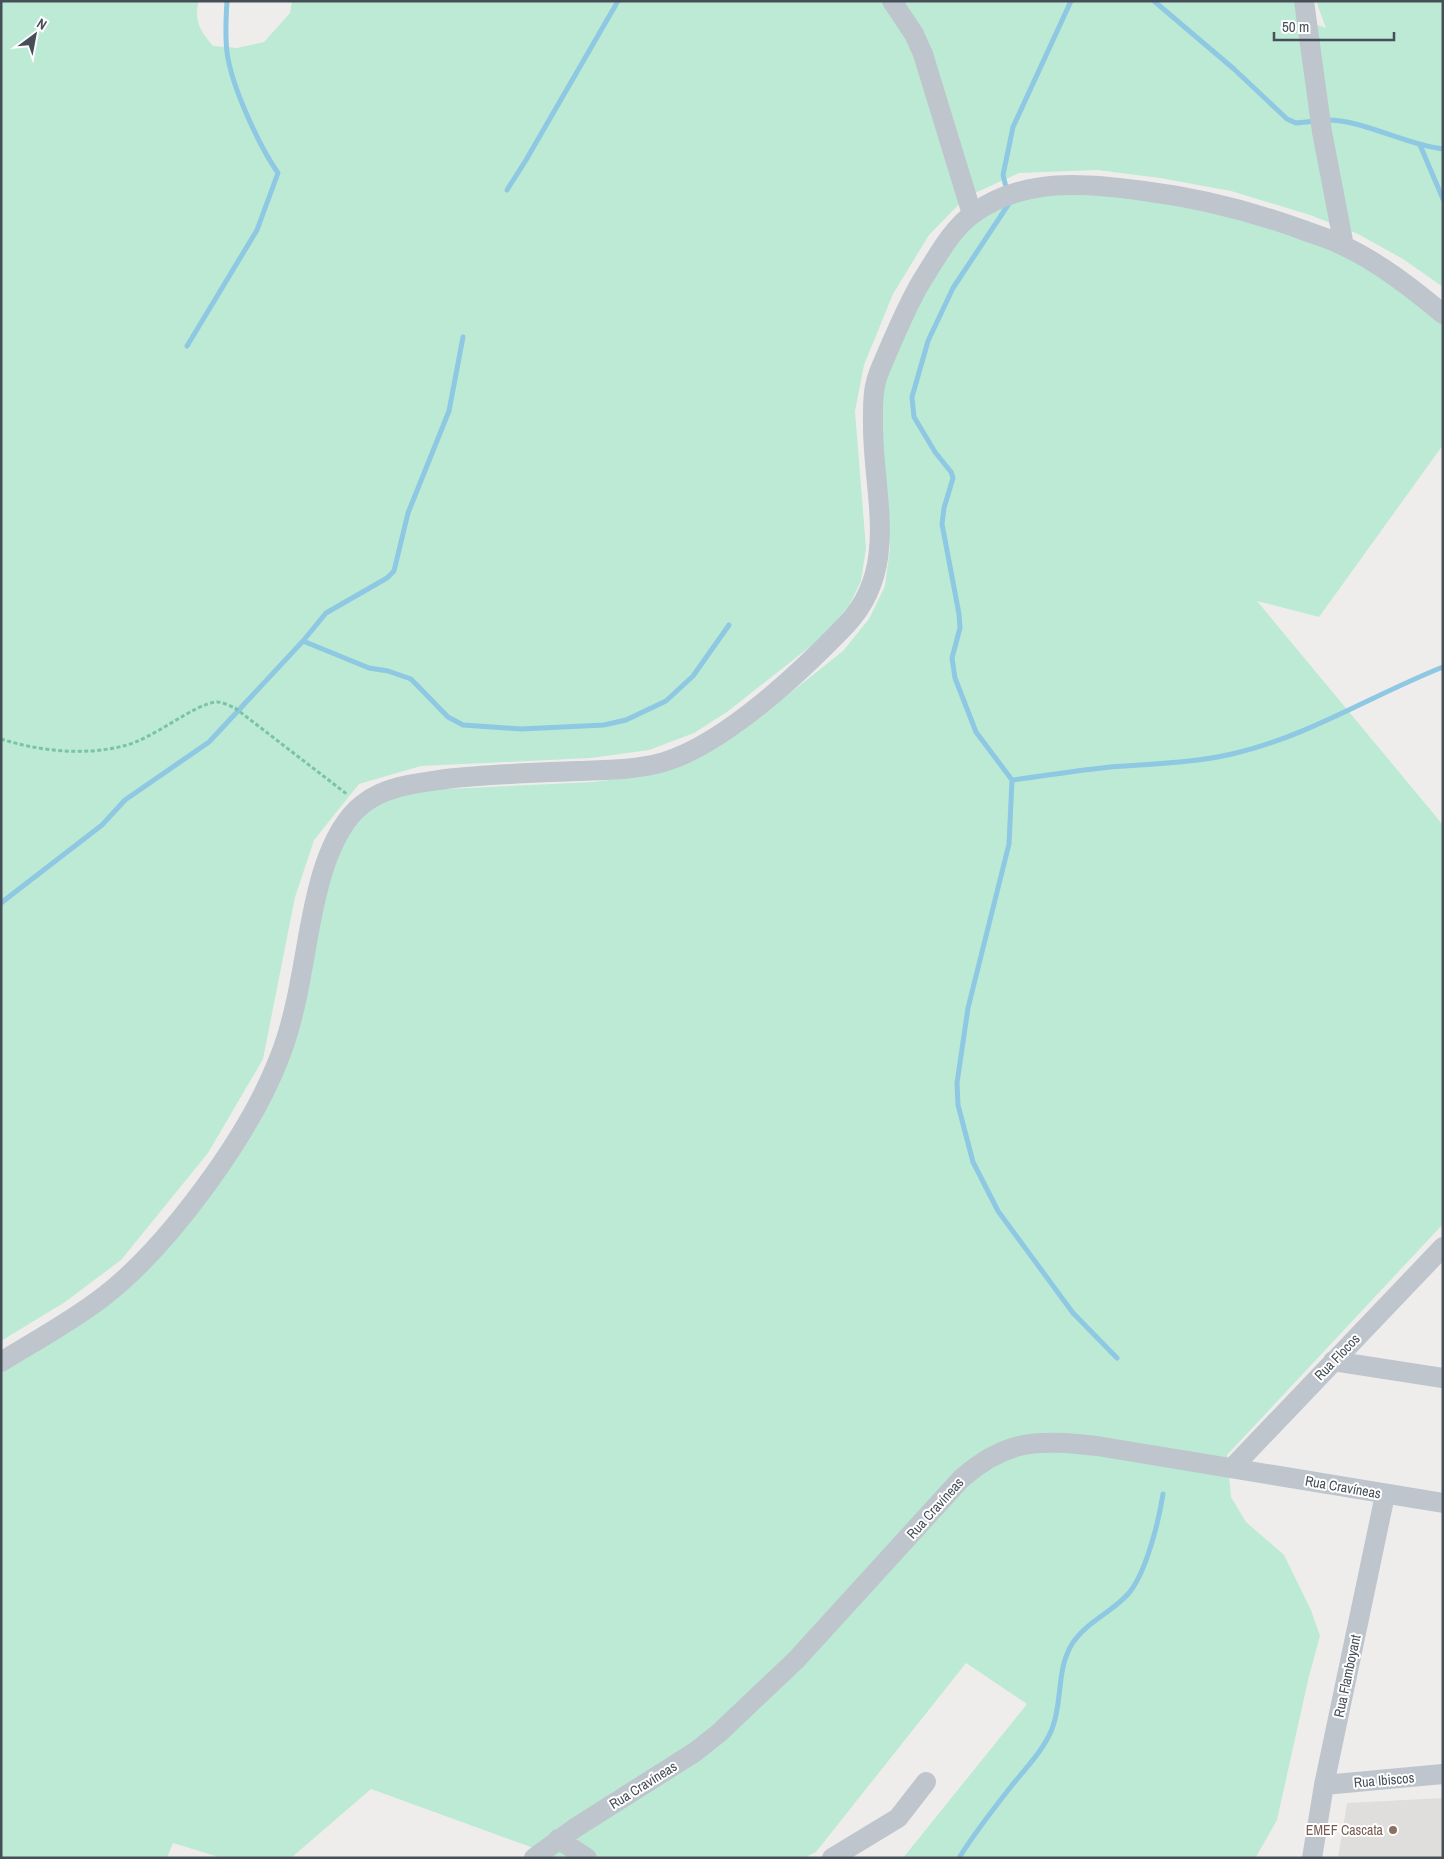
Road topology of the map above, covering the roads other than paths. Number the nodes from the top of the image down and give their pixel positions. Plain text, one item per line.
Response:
1 (892, 1) edge
2 (1304, 1) edge
3 (972, 214) junction
4 (1344, 246) junction
5 (1443, 314) edge
6 (1439, 1256) edge
7 (1333, 1361) junction
8 (1, 1362) edge
9 (1443, 1378) edge
10 (1232, 1468) junction
11 (1385, 1494) junction
12 (1443, 1503) edge
13 (1443, 1774) edge
14 (926, 1782) dead end
15 (1324, 1785) junction
16 (558, 1839) junction
17 (534, 1858) edge
18 (587, 1858) edge
19 (832, 1858) edge
20 (1312, 1858) edge

1 - 3 street
2 - 4 street
3 - 4 street
3 - 8 street
4 - 5 street
6 - 7 street, Rua Flocos
7 - 9 street
7 - 10 street, Rua Flocos
10 - 11 street, Rua Cravíneas
10 - 16 street, Rua Cravíneas
11 - 12 street, Rua Cravíneas
11 - 15 street, Rua Flamboyant
13 - 15 street, Rua Ibiscos
14 - 19 street
15 - 20 street, Rua Flamboyant
16 - 17 street, Rua Cravíneas
16 - 18 street

